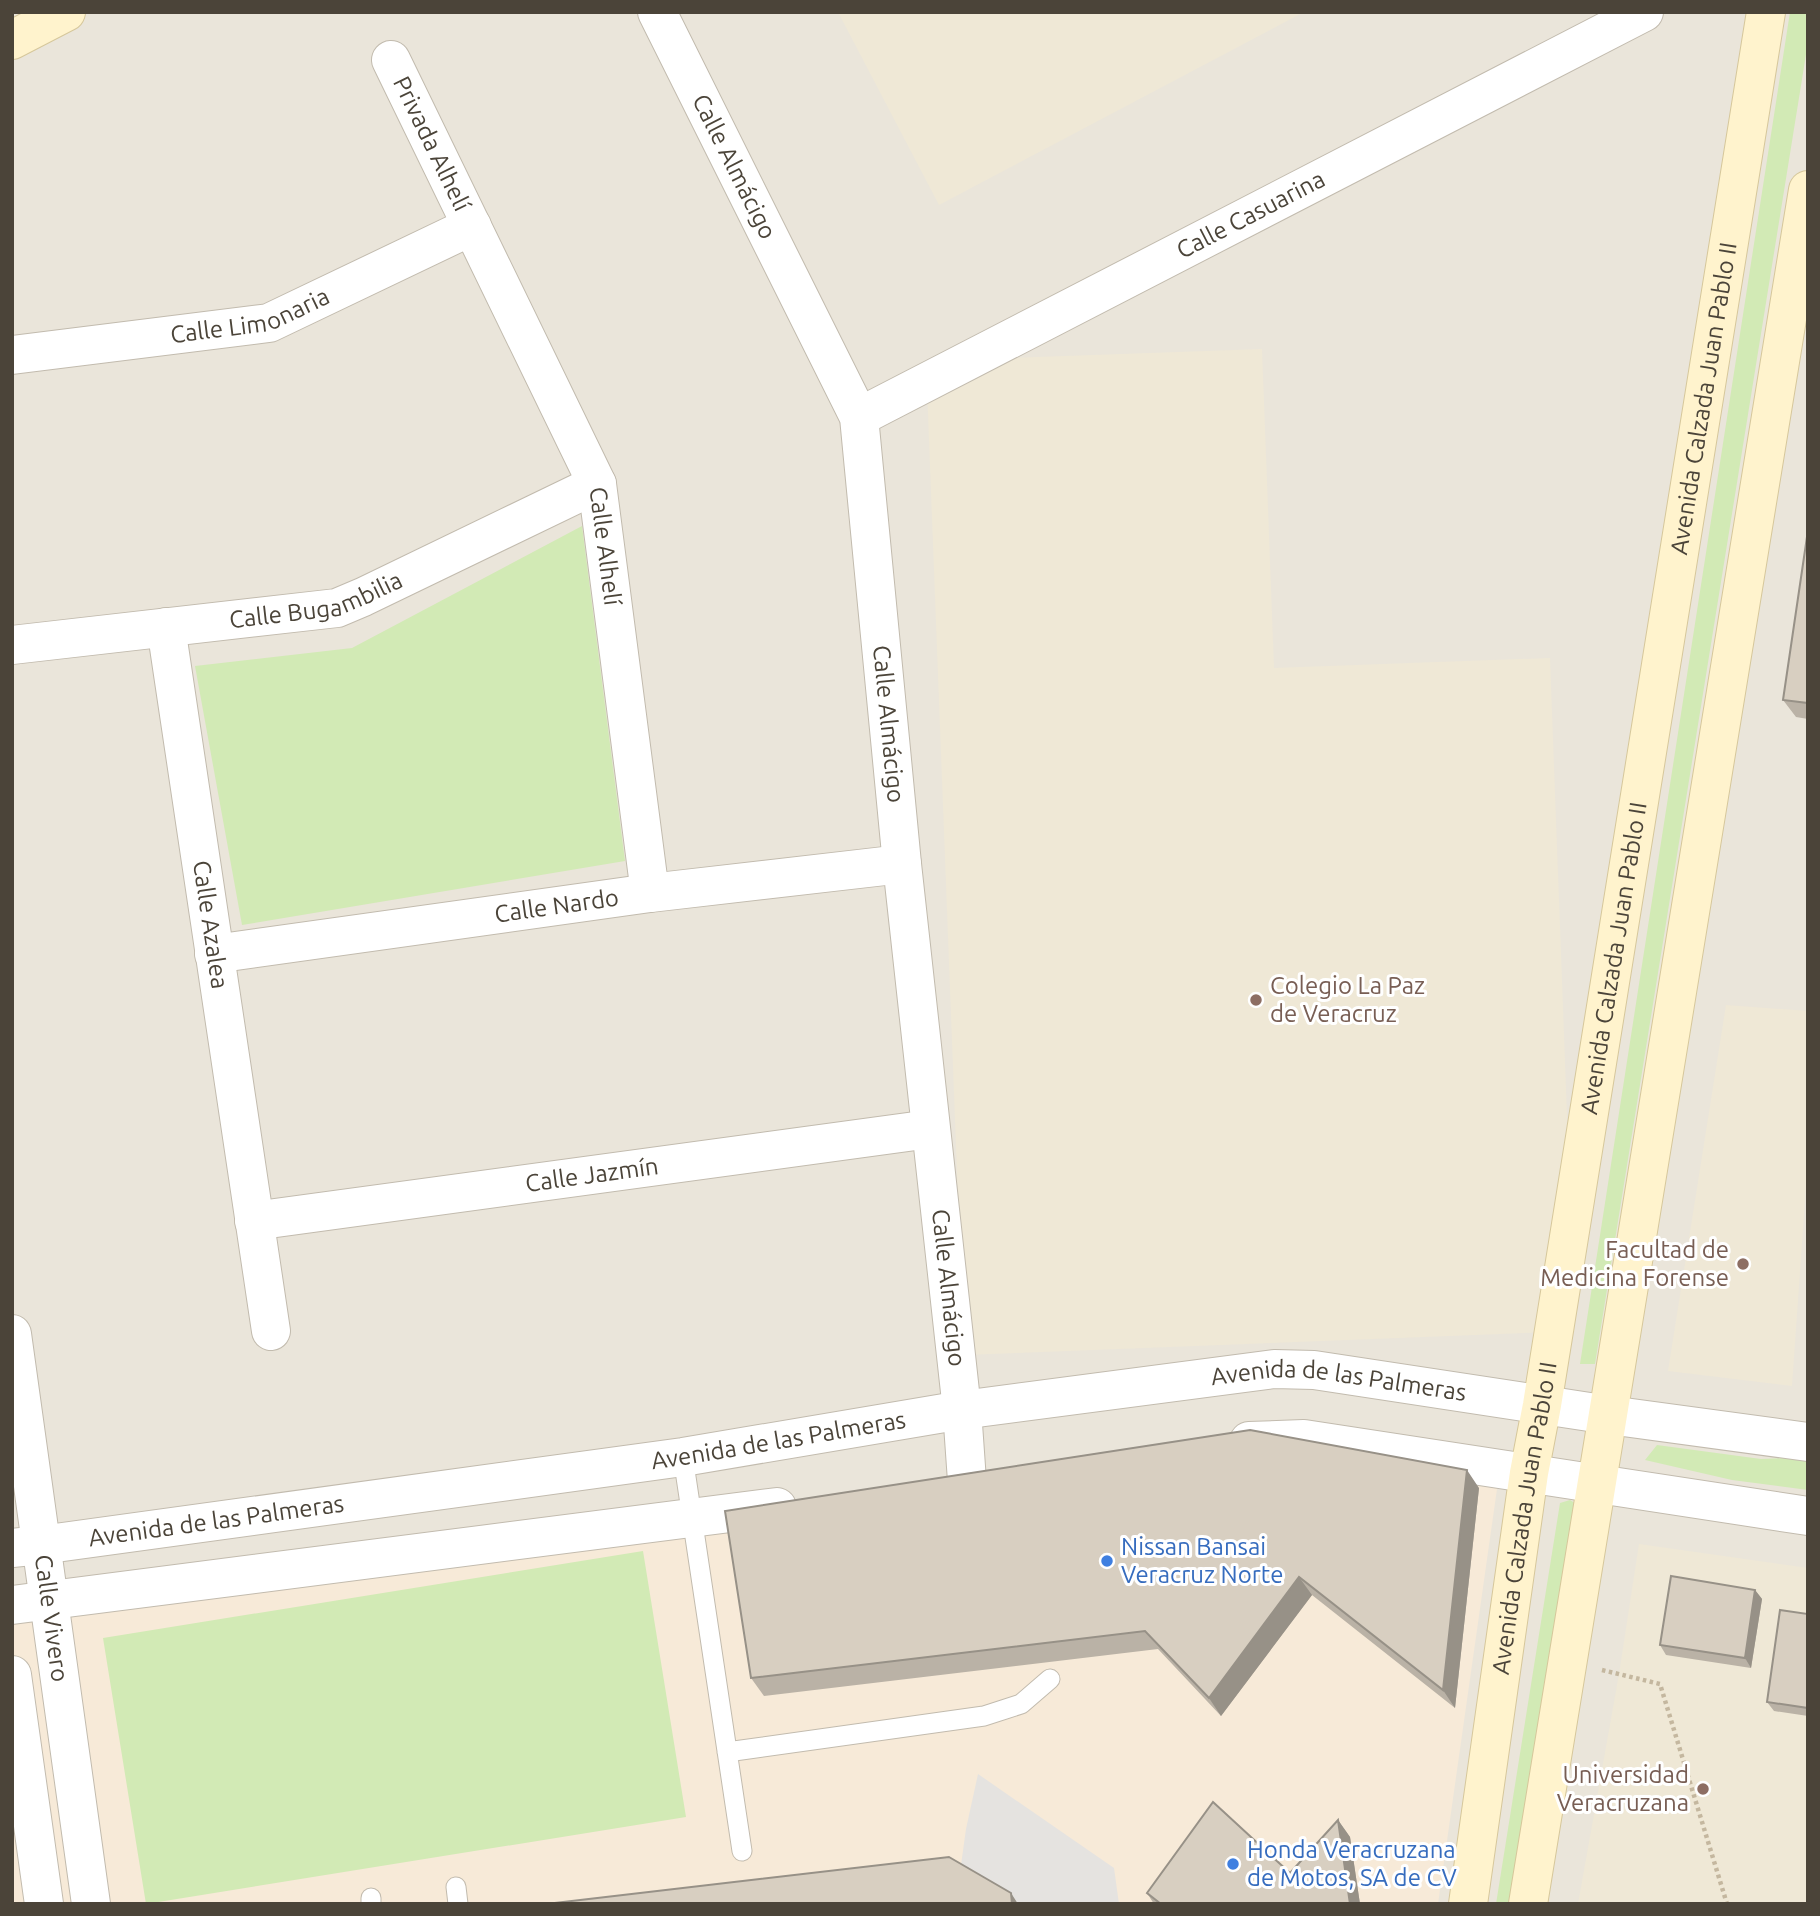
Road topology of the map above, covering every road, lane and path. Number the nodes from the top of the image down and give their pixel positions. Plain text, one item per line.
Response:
1 (65, 12) edge
2 (657, 12) edge
3 (1644, 12) edge
4 (1766, 12) edge
5 (12, 40) edge
6 (391, 60) dead end
7 (1808, 190) edge
8 (472, 226) junction
9 (12, 355) edge
10 (859, 416) junction
11 (597, 484) junction
12 (166, 627) junction
13 (12, 645) edge
14 (902, 864) junction
15 (650, 893) junction
16 (214, 954) junction
17 (930, 1129) junction
18 (254, 1221) junction
19 (271, 1331) dead end
20 (12, 1334) edge
21 (1542, 1405) junction
22 (962, 1410) junction
23 (1609, 1415) junction
24 (1808, 1442) edge
25 (1222, 1445) edge
26 (683, 1457) junction
27 (1529, 1473) junction
28 (967, 1481) edge
29 (1597, 1483) junction
30 (816, 1502) edge
31 (1808, 1516) edge
32 (692, 1518) junction
33 (27, 1547) edge
34 (30, 1602) edge
35 (1568, 1661) junction
36 (12, 1675) edge
37 (1050, 1679) edge
38 (69, 1751) junction
39 (727, 1752) junction
40 (18, 1755) edge
41 (742, 1852) dead end
42 (44, 1904) edge
43 (91, 1904) edge
44 (1468, 1904) edge
45 (1528, 1904) edge
46 (1727, 1904) edge

1 - 5 main road
2 - 10 street, Calle Almácigo
3 - 10 street, Calle Casuarina
4 - 21 main road, Avenida Calzada Juan Pablo II
6 - 8 street, Privada Alhelí
7 - 23 main road
8 - 9 street, Calle Limonaria
8 - 11 street, Calle Alhelí
10 - 14 street, Calle Almácigo
11 - 12 street, Calle Bugambilia
11 - 15 street, Calle Alhelí
12 - 13 street, Calle Bugambilia
12 - 16 street, Calle Azalea
14 - 15 street, Calle Nardo
14 - 17 street, Calle Almácigo
15 - 16 street, Calle Nardo
16 - 18 street, Calle Azalea
17 - 18 street, Calle Jazmín
17 - 22 street, Calle Almácigo
18 - 19 street, Calle Azalea
20 - 33 street, Calle Vivero
21 - 22 street, Avenida de las Palmeras
21 - 23 street, Avenida de las Palmeras
21 - 27 main road, Avenida Calzada Juan Pablo II
22 - 26 street, Avenida de las Palmeras
22 - 28 street, Calle Almácigo
23 - 24 street, Avenida de las Palmeras
23 - 29 main road
25 - 27 street
26 - 32 lane
26 - 33 street, Avenida de las Palmeras
27 - 29 street
27 - 44 main road, Avenida Calzada Juan Pablo II
29 - 31 street
29 - 35 main road
30 - 32 street
32 - 34 street
32 - 39 lane
33 - 34 street, Calle Vivero
34 - 38 street, Calle Vivero
35 - 45 main road
35 - 46 path
36 - 40 street, Calle Vivero
37 - 39 lane
38 - 40 lane
38 - 43 street, Calle Vivero
39 - 41 lane
40 - 42 street, Calle Vivero

